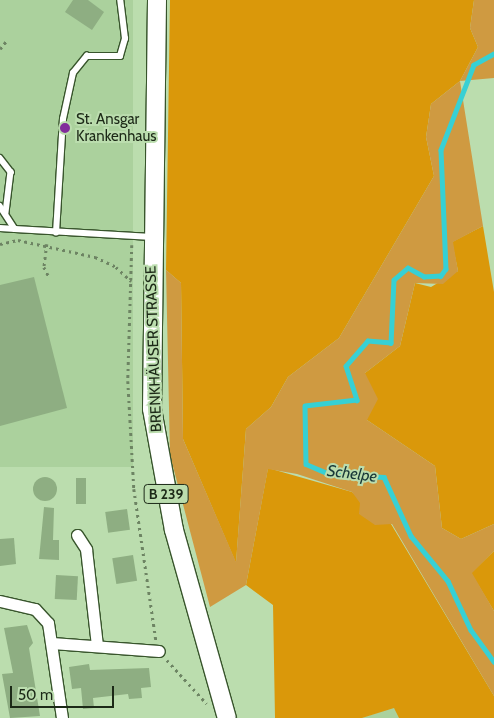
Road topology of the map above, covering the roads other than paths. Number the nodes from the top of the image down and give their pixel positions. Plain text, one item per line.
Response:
1 (120, 0) edge
2 (156, 0) edge
3 (0, 158) edge
4 (0, 206) edge
5 (6, 213) junction
6 (0, 228) edge
7 (15, 229) junction
8 (56, 233) junction
9 (152, 237) junction
10 (77, 535) dead end
11 (0, 602) edge
12 (52, 643) junction
13 (97, 645) junction
14 (159, 651) road end
15 (62, 718) edge
16 (227, 718) edge

1 - 8 lane
2 - 9 main road, BRENKHÄUSER STRASSE / B 239
3 - 5 lane
4 - 5 lane
5 - 7 lane
6 - 7 lane
7 - 8 lane
8 - 9 lane
9 - 16 main road, BRENKHÄUSER STRASSE / B 239
10 - 13 street
11 - 12 street
12 - 13 street
12 - 15 street
13 - 14 street

